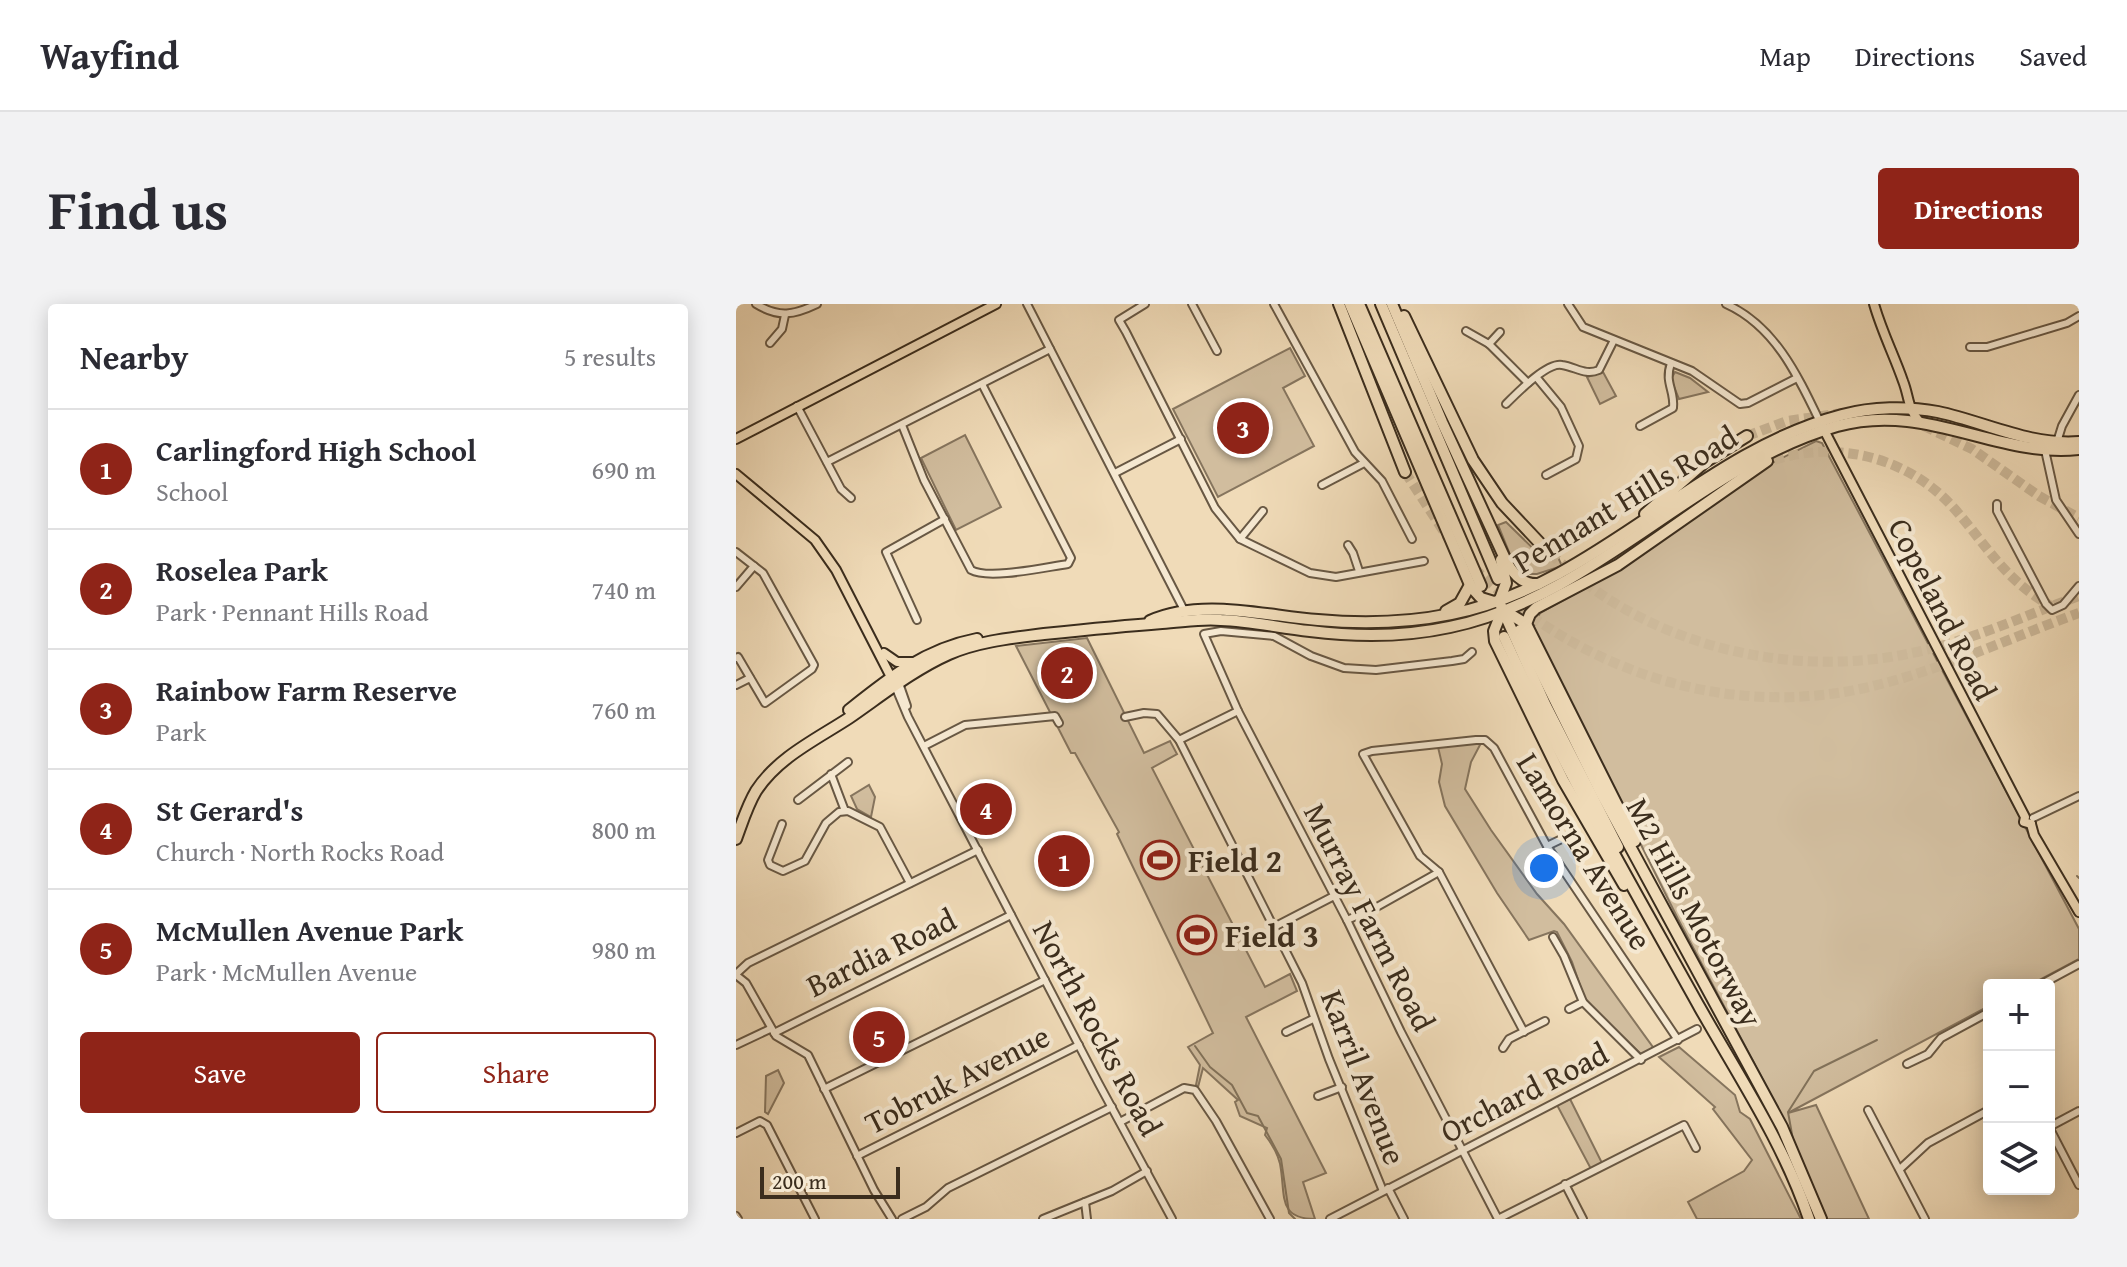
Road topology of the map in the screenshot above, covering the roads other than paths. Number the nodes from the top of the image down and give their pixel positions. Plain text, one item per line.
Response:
1 (756, 304) edge
2 (817, 304) edge
3 (996, 304) edge
4 (1027, 304) edge
5 (1145, 304) edge
6 (1192, 304) edge
7 (1274, 304) edge
8 (1339, 304) edge
9 (1350, 304) edge
10 (1359, 304) edge
11 (1381, 304) edge
12 (1395, 304) edge
13 (1568, 304) edge
14 (1726, 304) edge
15 (1874, 304) edge
16 (785, 315) junction
17 (2079, 316) edge
18 (1466, 331) dead end
19 (1500, 332) dead end
20 (1614, 340) junction
21 (770, 343) dead end
22 (1489, 344) junction
23 (1970, 347) dead end
24 (1050, 349) junction
25 (1217, 351) dead end
26 (1671, 363) junction
27 (1537, 378) junction
28 (1797, 378) junction
29 (1528, 383) junction
30 (982, 384) junction
31 (2079, 395) edge
32 (1506, 404) dead end
33 (797, 406) junction
34 (1910, 408) junction
35 (1919, 421) junction
36 (902, 425) junction
37 (1640, 426) dead end
38 (1822, 426) junction
39 (1747, 436) tunnel mouth
40 (1805, 437) junction
41 (736, 439) edge
42 (1181, 439) junction
43 (2057, 442) junction
44 (2078, 448) edge
45 (2045, 455) junction
46 (827, 462) junction
47 (1364, 463) junction
48 (1405, 472) tunnel mouth
49 (1115, 473) junction
50 (736, 474) edge
51 (1546, 475) dead end
52 (1322, 485) dead end
53 (753, 488) junction
54 (851, 498) dead end
55 (1702, 501) dead end
56 (1997, 504) dead end
57 (1263, 511) dead end
58 (945, 519) junction
59 (2079, 534) edge
60 (1494, 535) junction
61 (1240, 539) junction
62 (1412, 539) dead end
63 (1617, 540) junction
64 (1348, 545) dead end
65 (736, 552) edge
66 (1550, 554) tunnel mouth
67 (1424, 561) dead end
68 (754, 566) junction
69 (1598, 570) junction
70 (1359, 571) junction
71 (1498, 579) dead end
72 (1544, 583) junction
73 (1476, 585) junction
74 (1578, 586) junction
75 (2079, 586) edge
76 (736, 587) edge
77 (1541, 601) junction
78 (1505, 607) junction
79 (1185, 612) junction
80 (1430, 618) junction
81 (1203, 619) junction
82 (917, 620) dead end
83 (1477, 621) junction
84 (1145, 623) junction
85 (1523, 627) junction
86 (1003, 639) junction
87 (1501, 642) junction
88 (1472, 652) dead end
89 (884, 653) junction
90 (736, 658) edge
91 (914, 662) junction
92 (750, 678) junction
93 (895, 679) junction
94 (736, 685) edge
95 (1238, 711) junction
96 (1125, 717) dead end
97 (1059, 723) dead end
98 (1179, 740) junction
99 (924, 746) junction
100 (848, 762) dead end
101 (831, 774) junction
102 (1589, 791) junction
103 (2079, 796) edge
104 (798, 800) dead end
105 (845, 811) junction
106 (2030, 819) junction
107 (782, 824) dead end
108 (1572, 834) dead end
109 (736, 836) edge
110 (1547, 846) junction
111 (978, 850) junction
112 (1439, 872) junction
113 (910, 883) junction
114 (1334, 896) junction
115 (2079, 912) edge
116 (1011, 915) junction
117 (1347, 920) junction
118 (1274, 927) junction
119 (1553, 937) dead end
120 (1689, 955) junction
121 (2079, 964) edge
122 (736, 974) edge
123 (2051, 979) edge
124 (1045, 980) junction
125 (1685, 981) junction
126 (1708, 990) junction
127 (1583, 1002) junction
128 (1569, 1009) dead end
129 (1983, 1015) edge
130 (1313, 1019) junction
131 (1545, 1021) dead end
132 (1697, 1029) dead end
133 (772, 1031) junction
134 (1286, 1032) dead end
135 (1524, 1032) junction
136 (1678, 1040) junction
137 (736, 1045) edge
138 (1079, 1045) junction
139 (1503, 1048) dead end
140 (1641, 1060) junction
141 (1907, 1064) dead end
142 (1342, 1087) junction
143 (824, 1089) junction
144 (1318, 1096) dead end
145 (1112, 1107) junction
146 (1868, 1110) dead end
147 (2079, 1111) edge
148 (1983, 1113) edge
149 (1120, 1122) junction
150 (2055, 1124) edge
151 (736, 1133) edge
152 (2055, 1139) edge
153 (1696, 1148) dead end
154 (1463, 1150) junction
155 (857, 1156) junction
156 (1900, 1169) junction
157 (1147, 1171) junction
158 (1565, 1184) junction
159 (2079, 1185) edge
160 (1386, 1190) junction
161 (1085, 1202) junction
162 (815, 1219) edge
163 (892, 1219) edge
164 (902, 1219) edge
165 (1043, 1219) edge
166 (1087, 1219) edge
167 (1172, 1219) edge
168 (1270, 1219) edge
169 (1330, 1219) edge
170 (1404, 1219) edge
171 (1498, 1219) edge
172 (1583, 1219) edge
173 (1809, 1219) edge
174 (1821, 1219) edge
175 (1925, 1219) edge

1 - 16 street
2 - 16 street
3 - 33 main road
4 - 24 street
5 - 42 street
6 - 25 street
7 - 47 street
8 - 48 highway
9 - 73 highway
10 - 73 highway
11 - 71 highway
12 - 60 highway
12 - 66 highway
13 - 20 street
14 - 28 street
15 - 34 main road
16 - 21 street
17 - 23 street
18 - 22 street
19 - 22 street
20 - 26 street
20 - 27 street
22 - 29 street
24 - 30 street
24 - 49 street
26 - 28 street
26 - 37 street
27 - 29 street
27 - 51 street
28 - 38 street
29 - 32 street
30 - 36 street
30 - 58 street
31 - 43 street
33 - 41 main road
33 - 46 street
34 - 35 main road
34 - 38 highway, Pennant Hills Road
34 - 43 highway, Pennant Hills Road
35 - 38 highway, Pennant Hills Road
35 - 45 highway, Pennant Hills Road
36 - 46 street
36 - 58 street
38 - 40 highway, Pennant Hills Road
38 - 63 highway, Pennant Hills Road
38 - 106 main road, Copeland Road
39 - 63 highway
40 - 74 highway
40 - 77 highway, Pennant Hills Road
42 - 49 street
42 - 61 street
43 - 44 highway, Pennant Hills Road
44 - 45 highway, Pennant Hills Road
45 - 59 street
46 - 54 street
47 - 52 street
47 - 62 street
49 - 79 street
50 - 53 main road, North Rocks Road
53 - 89 main road, North Rocks Road
53 - 93 main road, North Rocks Road
55 - 69 highway
56 - 75 street
57 - 61 street
58 - 82 street
60 - 72 highway
60 - 78 highway
61 - 70 street
63 - 72 highway, Pennant Hills Road
64 - 70 street
65 - 68 street
67 - 70 street
68 - 76 street
68 - 92 street
69 - 74 highway
69 - 77 highway
72 - 78 highway, Pennant Hills Road
73 - 78 highway
73 - 80 highway
74 - 77 highway
77 - 78 highway, Pennant Hills Road
77 - 85 highway
78 - 80 highway, Pennant Hills Road
78 - 83 highway, Pennant Hills Road
78 - 85 highway
78 - 87 highway
78 - 102 highway
79 - 80 highway, Pennant Hills Road
79 - 81 highway
79 - 84 highway, Pennant Hills Road
81 - 83 highway, Pennant Hills Road
81 - 84 highway, Pennant Hills Road
83 - 87 highway
84 - 86 highway, Pennant Hills Road
85 - 120 highway, M2 Hills Motorway
85 - 126 highway
86 - 91 highway, Pennant Hills Road
86 - 93 highway, Pennant Hills Road
87 - 125 highway
88 - 95 street, Murray Farm Road
89 - 91 main road
89 - 93 main road, North Rocks Road
90 - 92 street
91 - 93 highway, Pennant Hills Road
92 - 94 street
93 - 99 street, North Rocks Road
93 - 109 highway, Pennant Hills Road
95 - 98 street
95 - 114 street, Murray Farm Road
96 - 98 street, Karril Avenue
97 - 99 street
98 - 118 street, Karril Avenue
99 - 111 street, North Rocks Road
100 - 101 street
101 - 104 street
101 - 105 street
102 - 120 highway
102 - 125 highway
103 - 106 street
105 - 107 street
105 - 113 street
106 - 115 main road, Copeland Road
108 - 110 street
110 - 112 street, Lamorna Avenue
110 - 136 street, Lamorna Avenue
111 - 113 street
111 - 116 street, North Rocks Road
112 - 117 street
112 - 135 street, Lamorna Avenue
113 - 122 street
114 - 117 street, Murray Farm Road
114 - 118 street
116 - 124 street, North Rocks Road
116 - 133 street, Bardia Road
117 - 154 street, Murray Farm Road
118 - 130 street, Karril Avenue
119 - 127 street
120 - 126 highway, M2 Hills Motorway
121 - 123 street
122 - 133 street
124 - 138 street, North Rocks Road
124 - 143 street
125 - 173 highway, M2 Hills Motorway
126 - 174 highway, M2 Hills Motorway
127 - 128 street
127 - 140 street
129 - 141 street
130 - 134 street
130 - 142 street, Karril Avenue
131 - 135 street
132 - 136 street, Orchard Road
133 - 137 street, Bardia Road
133 - 143 street
135 - 139 street
136 - 140 street, Orchard Road
138 - 145 street, North Rocks Road
138 - 155 street, Tobruk Avenue
140 - 154 street, Orchard Road
142 - 144 street
142 - 160 street, Karril Avenue
143 - 155 street
145 - 149 street, North Rocks Road
145 - 164 street
146 - 156 street
147 - 150 street
148 - 156 street
149 - 157 street, North Rocks Road
149 - 168 street
151 - 162 street
152 - 159 street
153 - 158 street
154 - 160 street, Orchard Road
154 - 171 street, Murray Farm Road
155 - 163 street
156 - 175 street
157 - 161 street
157 - 167 street, North Rocks Road
158 - 171 street
158 - 172 street
160 - 169 street, Orchard Road
160 - 170 street, Karril Avenue
161 - 165 street
161 - 166 street

